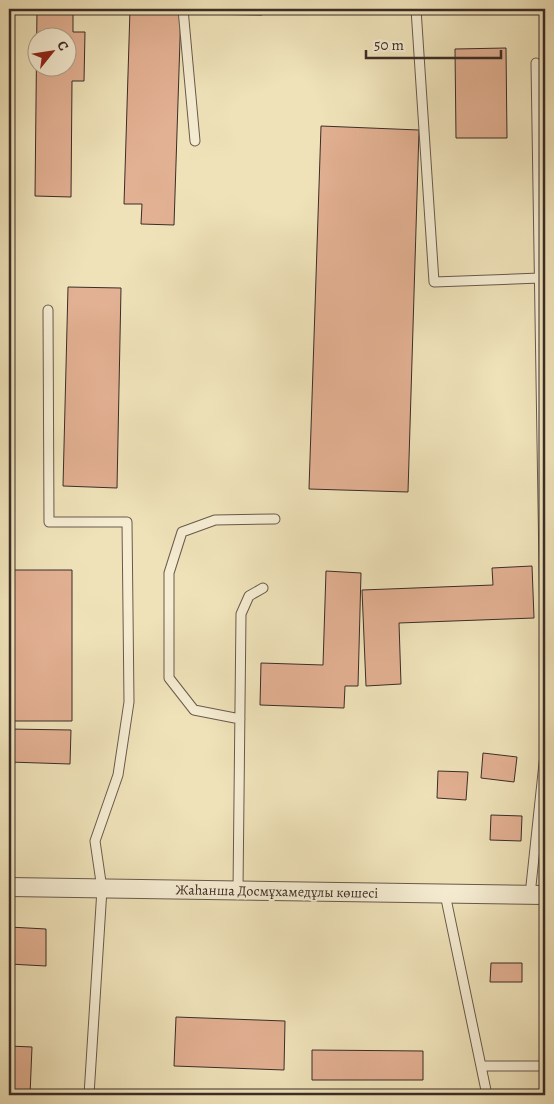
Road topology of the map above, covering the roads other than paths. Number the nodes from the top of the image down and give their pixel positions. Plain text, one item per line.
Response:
1 (183, 9) edge
2 (416, 9) edge
3 (536, 63) dead end
4 (195, 141) dead end
5 (540, 278) junction
6 (48, 310) dead end
7 (275, 519) dead end
8 (263, 588) dead end
9 (545, 630) edge
10 (240, 719) junction
11 (545, 754) edge
12 (9, 887) edge
13 (102, 888) junction
14 (238, 890) junction
15 (445, 894) junction
16 (537, 895) edge
17 (481, 1066) junction
18 (545, 1066) edge
19 (89, 1095) edge
20 (487, 1095) edge

1 - 4 lane
2 - 5 lane
3 - 5 lane
5 - 9 lane
6 - 13 lane
7 - 10 lane
8 - 10 lane
10 - 14 lane
11 - 16 lane
12 - 13 street, Жаһанша Досмұхамедұлы көшесі
13 - 14 street, Жаһанша Досмұхамедұлы көшесі
13 - 19 lane
14 - 15 street, Жаһанша Досмұхамедұлы көшесі
15 - 16 street, Жаһанша Досмұхамедұлы көшесі
15 - 17 lane
17 - 18 lane
17 - 20 lane

